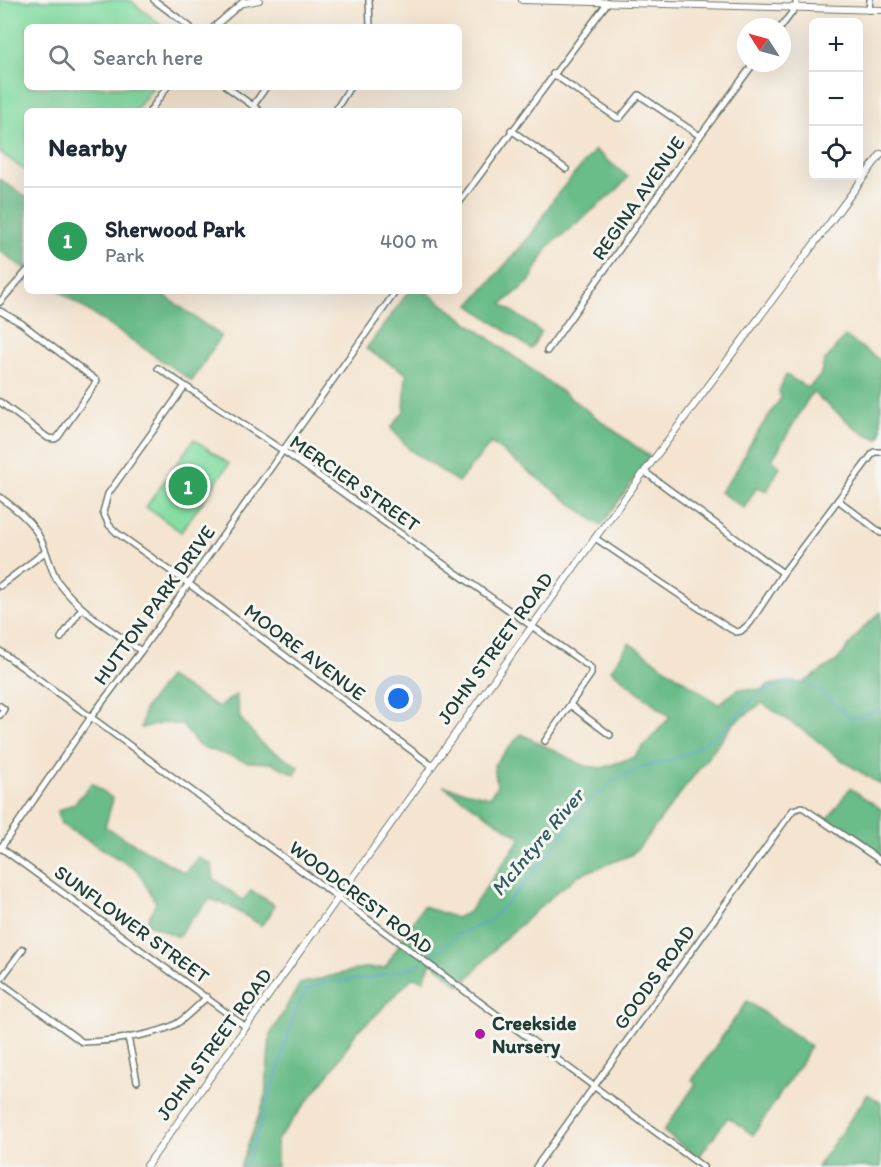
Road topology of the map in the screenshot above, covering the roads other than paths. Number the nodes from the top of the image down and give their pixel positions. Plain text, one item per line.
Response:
1 (154, 0) edge
2 (259, 0) edge
3 (369, 0) edge
4 (522, 0) edge
5 (531, 0) edge
6 (870, 0) edge
7 (244, 2) edge
8 (608, 2) junction
9 (719, 2) edge
10 (796, 4) edge
11 (869, 10) junction
12 (881, 10) edge
13 (787, 18) edge
14 (186, 24) edge
15 (218, 24) edge
16 (370, 24) edge
17 (747, 72) edge
18 (553, 74) junction
19 (165, 90) edge
20 (231, 90) edge
21 (265, 90) edge
22 (348, 90) edge
23 (253, 106) junction
24 (152, 108) edge
25 (256, 108) edge
26 (337, 108) edge
27 (512, 130) junction
28 (700, 136) junction
29 (881, 154) edge
30 (566, 169) dead end
31 (462, 199) edge
32 (24, 274) edge
33 (394, 294) edge
34 (0, 302) edge
35 (0, 311) edge
36 (547, 351) dead end
37 (158, 368) dead end
38 (185, 386) junction
39 (0, 402) edge
40 (282, 450) junction
41 (879, 451) edge
42 (645, 472) junction
43 (0, 496) edge
44 (838, 500) junction
45 (881, 533) edge
46 (595, 538) junction
47 (45, 552) junction
48 (783, 573) junction
49 (189, 584) junction
50 (0, 586) edge
51 (82, 608) junction
52 (532, 625) junction
53 (61, 638) dead end
54 (0, 651) edge
55 (141, 651) junction
56 (570, 705) junction
57 (0, 706) edge
58 (0, 715) edge
59 (91, 717) junction
60 (610, 735) dead end
61 (544, 741) dead end
62 (431, 765) junction
63 (0, 848) edge
64 (881, 861) edge
65 (339, 898) junction
66 (23, 949) dead end
67 (0, 981) edge
68 (207, 997) junction
69 (246, 1027) junction
70 (128, 1037) junction
71 (137, 1081) dead end
72 (593, 1087) junction
73 (146, 1167) edge
74 (536, 1167) edge
75 (703, 1167) edge

1 - 14 street
2 - 7 main road
3 - 16 street
4 - 5 main road
5 - 8 main road
6 - 11 street
7 - 15 street
8 - 9 main road
8 - 18 street
9 - 10 main road
10 - 11 main road
10 - 13 street
11 - 12 main road
17 - 28 street, REGINA AVENUE
18 - 27 street
18 - 28 street
19 - 24 street
20 - 23 street
21 - 23 street
22 - 26 street
23 - 25 street
27 - 30 street
27 - 31 street
28 - 36 street, REGINA AVENUE
29 - 42 main road, JOHN STREET ROAD
32 - 34 street
33 - 40 street, HUTTON PARK DRIVE
35 - 39 street
37 - 38 street, MERCIER STREET
38 - 40 street, MERCIER STREET
38 - 49 street, MOORE AVENUE
40 - 49 street, HUTTON PARK DRIVE
40 - 52 street, MERCIER STREET
41 - 44 street
42 - 46 main road, JOHN STREET ROAD
42 - 48 street
43 - 47 street
44 - 45 street
44 - 48 street
46 - 48 street
46 - 52 main road, JOHN STREET ROAD
47 - 50 street
47 - 51 street
49 - 55 street, HUTTON PARK DRIVE
49 - 62 street, MOORE AVENUE
51 - 53 street
51 - 55 street
52 - 56 street, MERCIER STREET
52 - 62 main road, JOHN STREET ROAD
54 - 59 street, WOODCREST ROAD
55 - 59 street, HUTTON PARK DRIVE
56 - 60 street
56 - 61 street
57 - 58 street
59 - 63 street, HUTTON PARK DRIVE
59 - 65 street, WOODCREST ROAD
62 - 65 main road, JOHN STREET ROAD
63 - 68 street, SUNFLOWER STREET
64 - 72 street, GOODS ROAD
65 - 69 main road, JOHN STREET ROAD
65 - 72 street, WOODCREST ROAD
66 - 67 street
67 - 70 street
68 - 69 street, SUNFLOWER STREET
68 - 70 street
69 - 73 main road, JOHN STREET ROAD
70 - 71 street
72 - 74 street, GOODS ROAD
72 - 75 street, WOODCREST ROAD

